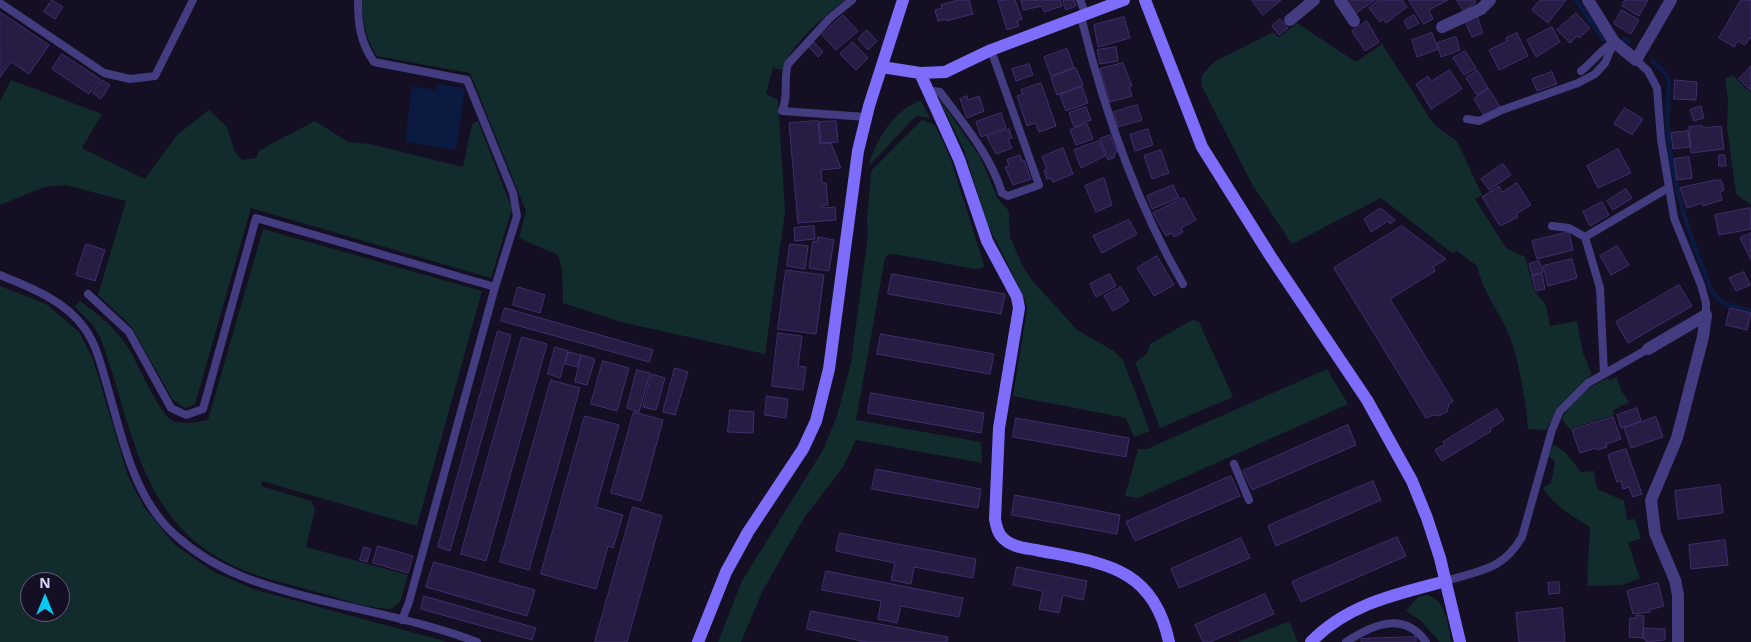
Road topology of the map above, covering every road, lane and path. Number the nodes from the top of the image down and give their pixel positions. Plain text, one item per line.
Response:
1 (193, 0) edge
2 (358, 0) edge
3 (852, 0) edge
4 (903, 0) edge
5 (1080, 0) edge
6 (1124, 0) edge
7 (1145, 0) edge
8 (1314, 0) edge
9 (1340, 0) edge
10 (1490, 0) edge
11 (1588, 0) edge
12 (1671, 0) edge
13 (0, 4) edge
14 (1083, 16) junction
15 (1290, 20) dead end
16 (1354, 21) dead end
17 (1442, 27) dead end
18 (1614, 42) junction
19 (991, 50) junction
20 (1636, 60) junction
21 (882, 67) junction
22 (1581, 71) dead end
23 (920, 73) junction
24 (927, 90) junction
25 (866, 117) junction
26 (1467, 119) dead end
27 (1668, 188) junction
28 (1552, 226) dead end
29 (1585, 237) junction
30 (0, 275) edge
31 (1183, 284) dead end
32 (495, 287) junction
33 (88, 294) dead end
34 (1706, 315) junction
35 (1648, 349) joint
36 (1604, 374) junction
37 (1234, 464) dead end
38 (1249, 500) dead end
39 (1446, 581) junction
40 (402, 620) junction
41 (477, 642) edge
42 (698, 642) edge
43 (1169, 642) edge
44 (1311, 642) edge
45 (1346, 642) edge
46 (1426, 642) edge
47 (1460, 642) edge
48 (1678, 642) edge

1 - 13 lane
2 - 32 lane
3 - 25 lane
4 - 21 street
5 - 14 lane
6 - 14 street
7 - 39 street
8 - 15 street
9 - 16 street
10 - 17 street
11 - 18 street
12 - 20 street
14 - 19 street
14 - 31 lane
18 - 20 street
18 - 22 lane
18 - 26 lane
19 - 23 street
19 - 24 lane
20 - 27 lane
21 - 23 street
21 - 25 street
23 - 24 street
24 - 43 street
25 - 42 street
27 - 29 lane
27 - 34 lane
28 - 29 lane
29 - 36 lane
30 - 40 lane
32 - 33 lane
32 - 40 lane
34 - 35 street
34 - 48 street
35 - 36 lane
36 - 39 lane
37 - 38 lane
39 - 44 street
39 - 47 street
40 - 41 lane
45 - 46 lane

